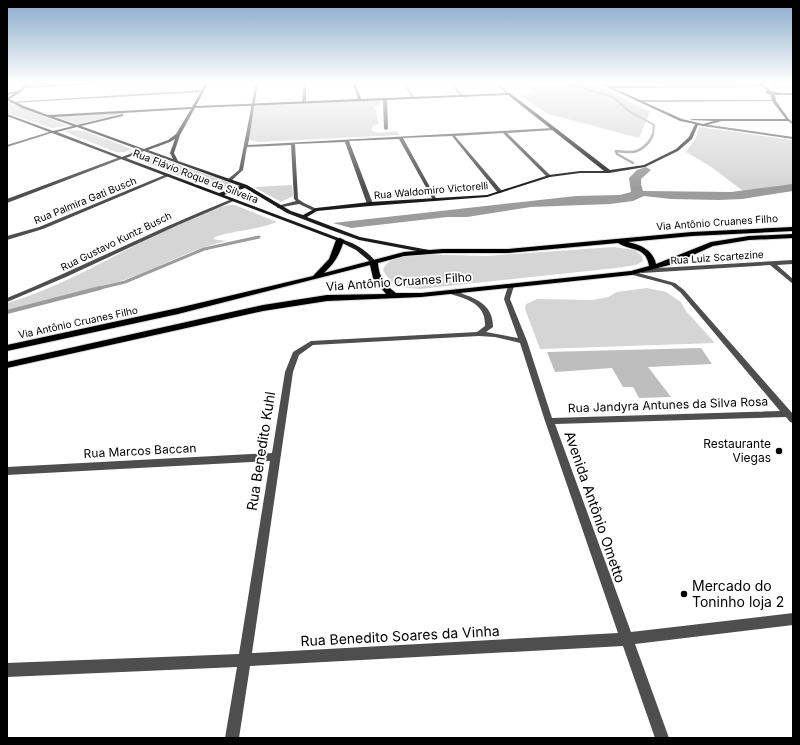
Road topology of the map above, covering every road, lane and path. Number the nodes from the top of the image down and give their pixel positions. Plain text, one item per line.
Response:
1 (14, 118) edge
2 (52, 118) edge
3 (111, 118) edge
4 (188, 118) edge
5 (250, 118) edge
6 (386, 118) edge
7 (539, 118) edge
8 (676, 118) edge
9 (681, 120) junction
10 (722, 120) junction
11 (789, 120) joint
12 (697, 124) junction
13 (793, 124) edge
14 (703, 125) junction
15 (76, 126) junction
16 (386, 129) dead end
17 (553, 129) junction
18 (53, 132) junction
19 (504, 132) junction
20 (178, 135) junction
21 (452, 135) junction
22 (401, 138) junction
23 (793, 138) edge
24 (347, 141) junction
25 (293, 144) junction
26 (7, 146) edge
27 (153, 146) junction
28 (245, 146) junction
29 (132, 147) junction
30 (142, 150) junction
31 (122, 158) junction
32 (176, 162) junction
33 (609, 172) junction
34 (169, 175) junction
35 (549, 176) junction
36 (229, 180) junction
37 (245, 186) junction
38 (500, 192) junction
39 (221, 194) junction
40 (234, 200) junction
41 (435, 200) junction
42 (7, 201) edge
43 (299, 202) junction
44 (370, 204) junction
45 (279, 207) junction
46 (316, 210) junction
47 (302, 218) junction
48 (793, 229) edge
49 (793, 236) edge
50 (7, 238) edge
51 (340, 240) junction
52 (611, 241) junction
53 (427, 251) junction
54 (374, 262) junction
55 (793, 262) edge
56 (771, 263) junction
57 (653, 267) junction
58 (642, 271) junction
59 (630, 273) junction
60 (313, 278) junction
61 (793, 282) edge
62 (511, 286) junction
63 (450, 292) junction
64 (394, 296) junction
65 (7, 300) edge
66 (479, 334) junction
67 (523, 340) junction
68 (7, 348) edge
69 (7, 365) edge
70 (790, 417) edge
71 (549, 421) junction
72 (275, 458) junction
73 (7, 471) edge
74 (793, 619) edge
75 (626, 639) junction
76 (245, 660) junction
77 (7, 670) edge
78 (232, 738) edge
79 (662, 738) edge

1 - 18 street, Rua Flávio Roque da Silveira
2 - 15 street, Rua Flávio Roque da Silveira
3 - 15 street
4 - 20 street
5 - 28 street
6 - 16 street
7 - 17 street
8 - 9 street
9 - 10 street
9 - 12 street
10 - 11 street
10 - 14 street
11 - 13 street
12 - 14 street
12 - 33 street, Rua Waldomiro Victorelli
14 - 23 street
15 - 18 street
15 - 29 street, Rua Flávio Roque da Silveira
17 - 19 street
17 - 33 street
18 - 26 street
18 - 31 street, Rua Flávio Roque da Silveira
19 - 21 street
19 - 35 street
20 - 27 street
20 - 32 street
21 - 22 street
21 - 38 street
22 - 24 street
22 - 41 street
24 - 25 street
24 - 44 street
25 - 28 street
25 - 43 street
27 - 29 street
27 - 30 street
28 - 36 street
29 - 30 street, Rua Flávio Roque da Silveira
30 - 31 street
30 - 32 street, Rua Flávio Roque da Silveira
31 - 34 street, Rua Flávio Roque da Silveira
31 - 42 street
32 - 36 street, Rua Flávio Roque da Silveira
33 - 35 street, Rua Waldomiro Victorelli
34 - 39 street, Rua Flávio Roque da Silveira
34 - 50 street, Rua Palmira Gati Busch
35 - 38 street, Rua Waldomiro Victorelli
36 - 37 street, Rua Flávio Roque da Silveira
37 - 39 street
37 - 45 street, Rua Flávio Roque da Silveira
38 - 41 street, Rua Waldomiro Victorelli
39 - 40 street, Rua Flávio Roque da Silveira
40 - 51 street, Rua Flávio Roque da Silveira
40 - 65 street, Rua Gustavo Kuntz Busch
41 - 44 street, Rua Waldomiro Victorelli
43 - 45 street
43 - 46 street
44 - 46 street, Rua Waldomiro Victorelli
45 - 47 street, Rua Flávio Roque da Silveira
46 - 47 street, Rua Waldomiro Victorelli
47 - 53 street, Rua Flávio Roque da Silveira
48 - 52 main road, Via Antônio Cruanes Filho
49 - 57 main road, Via Antônio Cruanes Filho
51 - 54 street, Rua Flávio Roque da Silveira
51 - 60 main road
52 - 53 main road, Via Antônio Cruanes Filho
52 - 57 main road
53 - 54 main road, Via Antônio Cruanes Filho
54 - 60 main road, Via Antônio Cruanes Filho
54 - 64 main road
55 - 56 street, Rua Luiz Scartezine
56 - 58 street, Rua Luiz Scartezine
56 - 61 street
57 - 58 main road, Via Antônio Cruanes Filho
58 - 59 main road, Via Antônio Cruanes Filho
59 - 62 main road, Via Antônio Cruanes Filho
59 - 70 street
60 - 68 main road, Via Antônio Cruanes Filho
62 - 63 main road, Via Antônio Cruanes Filho
62 - 67 street, Avenida Antônio Ometto
63 - 64 main road, Via Antônio Cruanes Filho
63 - 66 street
64 - 69 main road, Via Antônio Cruanes Filho
66 - 67 street, Rua Benedito Kuhl
66 - 72 street, Rua Benedito Kuhl
67 - 71 street, Avenida Antônio Ometto
70 - 71 street, Rua Jandyra Antunes da Silva Rosa
71 - 75 street, Avenida Antônio Ometto
72 - 73 street, Rua Marcos Baccan
72 - 76 street, Rua Benedito Kuhl
74 - 75 street, Rua Benedito Soares da Vinha
75 - 76 street, Rua Benedito Soares da Vinha
75 - 79 street, Avenida Antônio Ometto
76 - 77 street, Rua Benedito Soares da Vinha
76 - 78 street, Rua Benedito Kuhl

